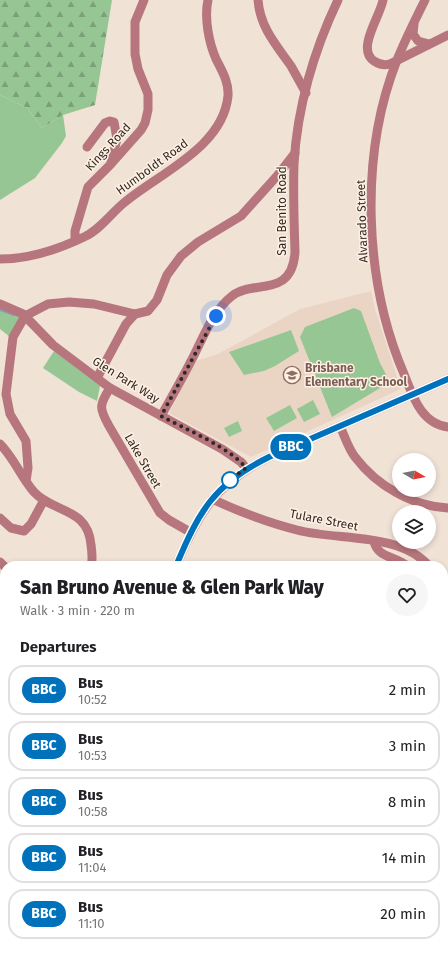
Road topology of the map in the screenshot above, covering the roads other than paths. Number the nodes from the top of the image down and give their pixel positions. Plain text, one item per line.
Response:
1 (144, 0) edge
2 (208, 0) edge
3 (258, 0) edge
4 (338, 0) edge
5 (383, 0) edge
6 (425, 0) edge
7 (414, 23) junction
8 (448, 35) edge
9 (429, 44) junction
10 (396, 61) junction
11 (306, 93) junction
12 (87, 147) dead end
13 (295, 153) junction
14 (110, 165) junction
15 (75, 240) junction
16 (0, 259) edge
17 (0, 304) edge
18 (136, 314) junction
19 (25, 316) junction
20 (97, 378) junction
21 (448, 379) edge
22 (110, 388) junction
23 (413, 395) junction
24 (161, 416) junction
25 (340, 426) junction
26 (448, 427) edge
27 (0, 444) edge
28 (246, 468) junction
29 (26, 481) junction
30 (212, 499) junction
31 (44, 500) junction
32 (448, 508) edge
33 (0, 518) edge
34 (190, 532) junction
35 (374, 541) junction
36 (91, 561) edge
37 (178, 561) edge
38 (402, 561) edge
39 (424, 561) edge

1 - 14 street, Kings Road
2 - 15 street, Humboldt Road
3 - 11 street
4 - 11 street, San Benito Road
5 - 10 street
6 - 7 street, Alvarado Street
7 - 9 street
7 - 10 street, Alvarado Street
8 - 9 street
9 - 10 street
10 - 23 street, Alvarado Street
11 - 13 street, San Benito Road
12 - 14 street
13 - 18 street
13 - 24 street, San Benito Road
14 - 15 street, Kings Road
15 - 16 street, Humboldt Road
17 - 19 street, Glen Park Way
18 - 19 street
18 - 20 street
19 - 20 street, Glen Park Way
19 - 29 street
20 - 22 street, Glen Park Way
21 - 23 street
22 - 24 street, Glen Park Way
22 - 34 street, Lake Street
23 - 25 street
23 - 26 street, Alvarado Street
24 - 28 street, Glen Park Way
25 - 28 street
25 - 32 street
27 - 29 street
28 - 30 street
29 - 31 street
30 - 34 street
30 - 35 street, Tulare Street
31 - 33 street
31 - 36 street
34 - 37 street
35 - 38 street
35 - 39 street, Tulare Street

